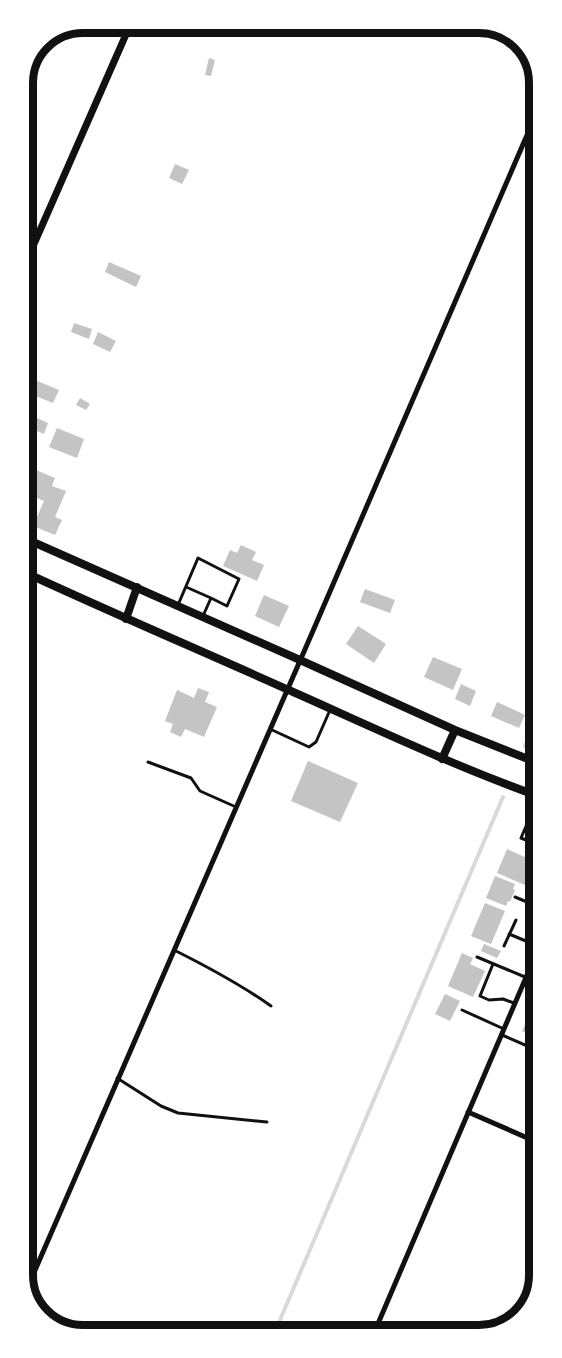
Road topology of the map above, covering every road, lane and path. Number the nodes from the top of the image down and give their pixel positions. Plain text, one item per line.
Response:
1 (126, 33) edge
2 (529, 130) edge
3 (33, 246) edge
4 (33, 542) edge
5 (33, 576) edge
6 (137, 587) junction
7 (186, 587) junction
8 (211, 598) junction
9 (178, 605) junction
10 (203, 616) junction
11 (126, 619) junction
12 (300, 660) junction
13 (288, 689) junction
14 (331, 709) junction
15 (270, 729) junction
16 (455, 730) junction
17 (442, 759) junction
18 (529, 759) edge
19 (148, 762) dead end
20 (529, 793) edge
21 (236, 807) junction
22 (529, 821) edge
23 (529, 841) edge
24 (515, 897) dead end
25 (529, 904) edge
26 (516, 920) dead end
27 (509, 934) junction
28 (529, 943) edge
29 (504, 946) dead end
30 (174, 950) junction
31 (477, 957) dead end
32 (493, 964) junction
33 (529, 972) edge
34 (526, 977) junction
35 (514, 1004) junction
36 (271, 1006) dead end
37 (462, 1010) dead end
38 (502, 1032) junction
39 (529, 1046) edge
40 (117, 1078) junction
41 (468, 1112) junction
42 (267, 1122) dead end
43 (529, 1139) edge
44 (33, 1275) edge
45 (377, 1325) edge

1 - 3 street
2 - 12 street
4 - 6 main road
5 - 11 main road
6 - 9 main road
6 - 11 main road
7 - 8 lane
7 - 8 lane
7 - 9 lane
8 - 10 lane
9 - 10 main road
10 - 12 main road
11 - 13 main road
12 - 13 street
12 - 16 main road
13 - 14 main road
13 - 15 street
14 - 15 lane
14 - 17 main road
15 - 21 street
16 - 17 main road
16 - 18 main road
17 - 20 main road
19 - 21 lane
21 - 30 street
22 - 23 lane
24 - 25 lane
26 - 27 lane
27 - 28 lane
27 - 29 lane
30 - 36 lane
30 - 40 street
31 - 32 lane
32 - 34 lane
32 - 35 lane
33 - 34 street
34 - 35 street
35 - 38 street
37 - 38 lane
38 - 39 lane
38 - 41 street
40 - 42 lane
40 - 44 street
41 - 43 street
41 - 45 street

